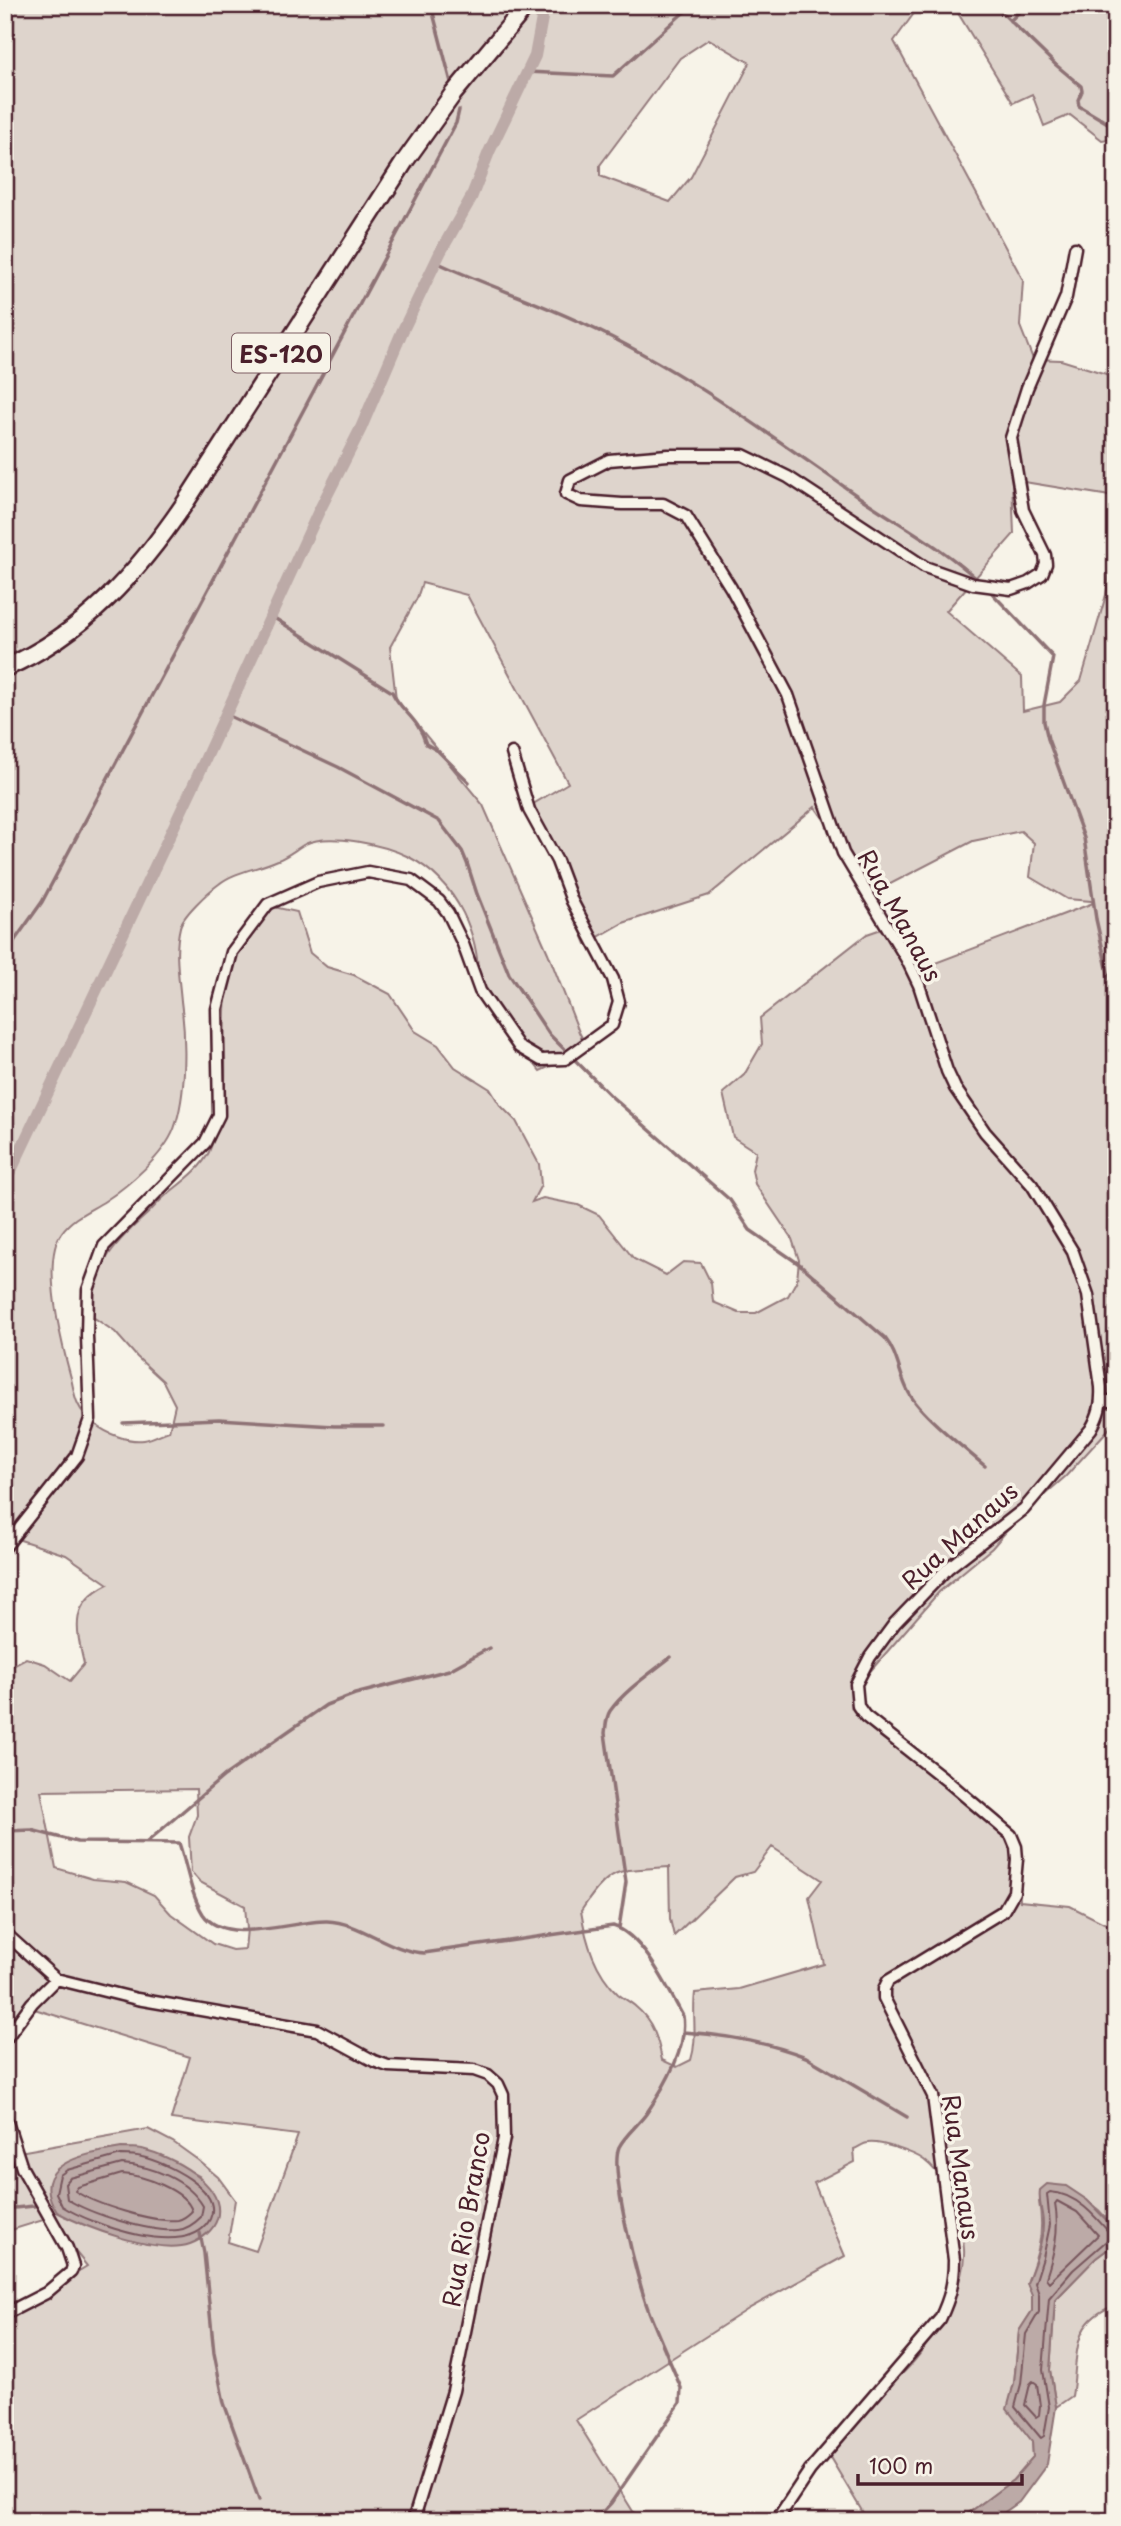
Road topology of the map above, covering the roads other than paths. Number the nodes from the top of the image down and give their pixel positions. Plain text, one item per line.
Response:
1 (527, 5) edge
2 (1075, 248) dead end
3 (5, 668) edge
4 (512, 753) dead end
5 (1102, 1401) junction
6 (1116, 1401) edge
7 (5, 1546) edge
8 (5, 1934) edge
9 (56, 1979) junction
10 (5, 2040) edge
11 (5, 2116) edge
12 (5, 2314) edge
13 (413, 2521) edge
14 (776, 2521) edge

1 - 3 main road, ES-120
2 - 5 street, Rua Manaus
4 - 7 street
5 - 6 street
5 - 14 street, Rua Manaus
8 - 9 street
9 - 10 street
9 - 13 street, Rua Rio Branco
11 - 12 street

